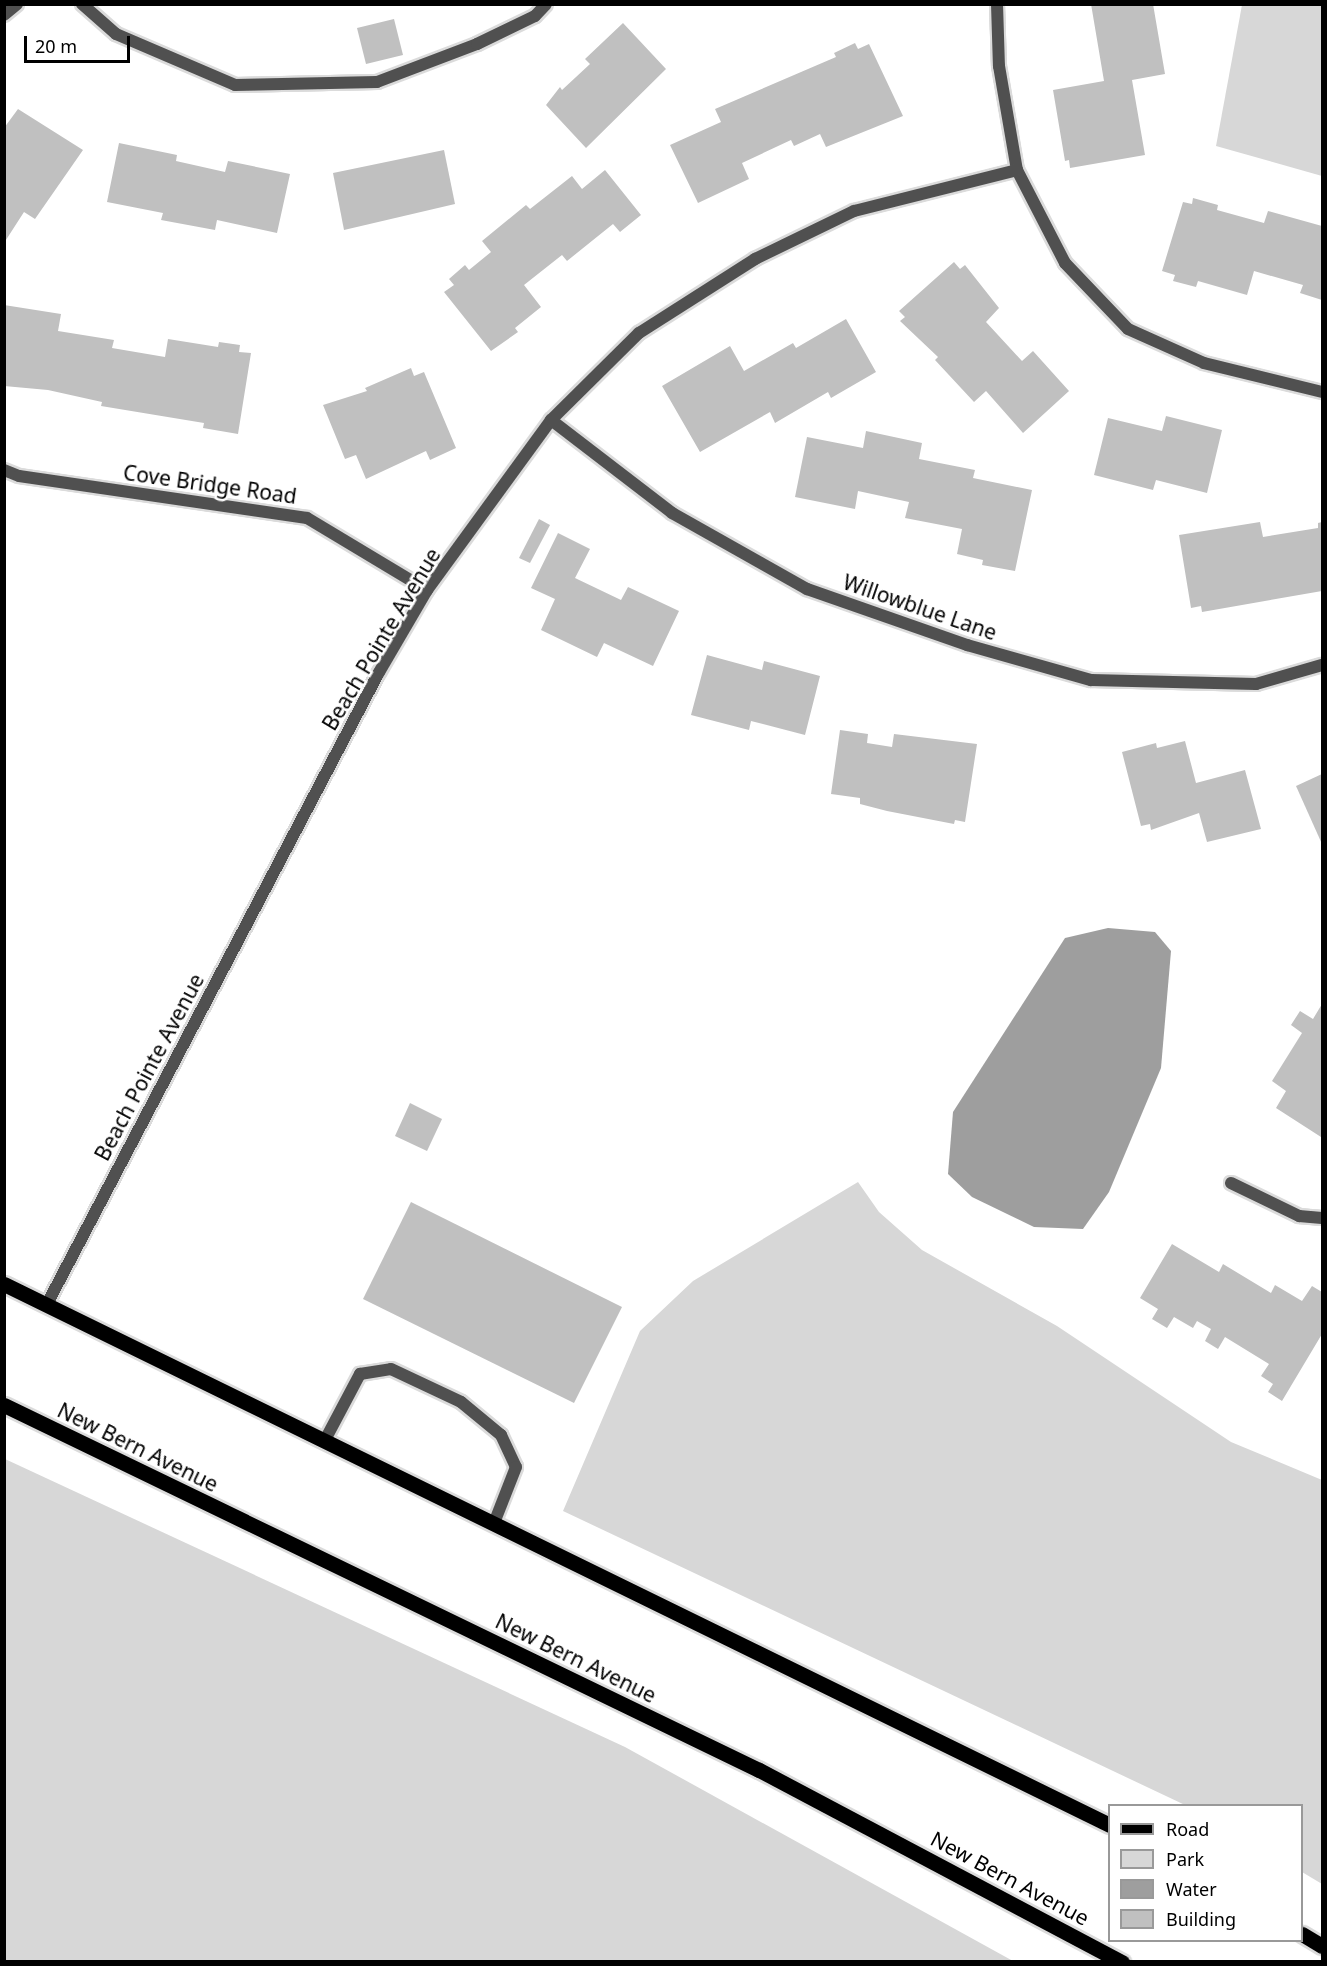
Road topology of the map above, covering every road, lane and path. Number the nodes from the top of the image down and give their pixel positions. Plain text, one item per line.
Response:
1 (17, 4) edge
2 (82, 4) edge
3 (546, 4) edge
4 (997, 4) edge
5 (4, 15) edge
6 (1017, 170) junction
7 (1323, 392) edge
8 (551, 420) junction
9 (4, 471) edge
10 (427, 590) junction
11 (1323, 665) edge
12 (1231, 1183) dead end
13 (1323, 1218) edge
14 (4, 1284) edge
15 (47, 1304) junction
16 (4, 1406) edge
17 (325, 1440) junction
18 (494, 1522) junction
19 (1108, 1824) edge
20 (1303, 1935) edge
21 (1323, 1946) edge
22 (1122, 1962) edge

1 - 5 street
2 - 3 street
4 - 6 street
6 - 7 street
6 - 8 street, Beach Pointe Avenue
8 - 10 street, Beach Pointe Avenue
8 - 11 street, Willowblue Lane
9 - 10 street, Cove Bridge Road
10 - 15 street, Beach Pointe Avenue
12 - 13 street
14 - 15 main road
15 - 17 main road
16 - 22 main road, New Bern Avenue
17 - 18 main road
17 - 18 street
18 - 19 main road
20 - 21 main road

